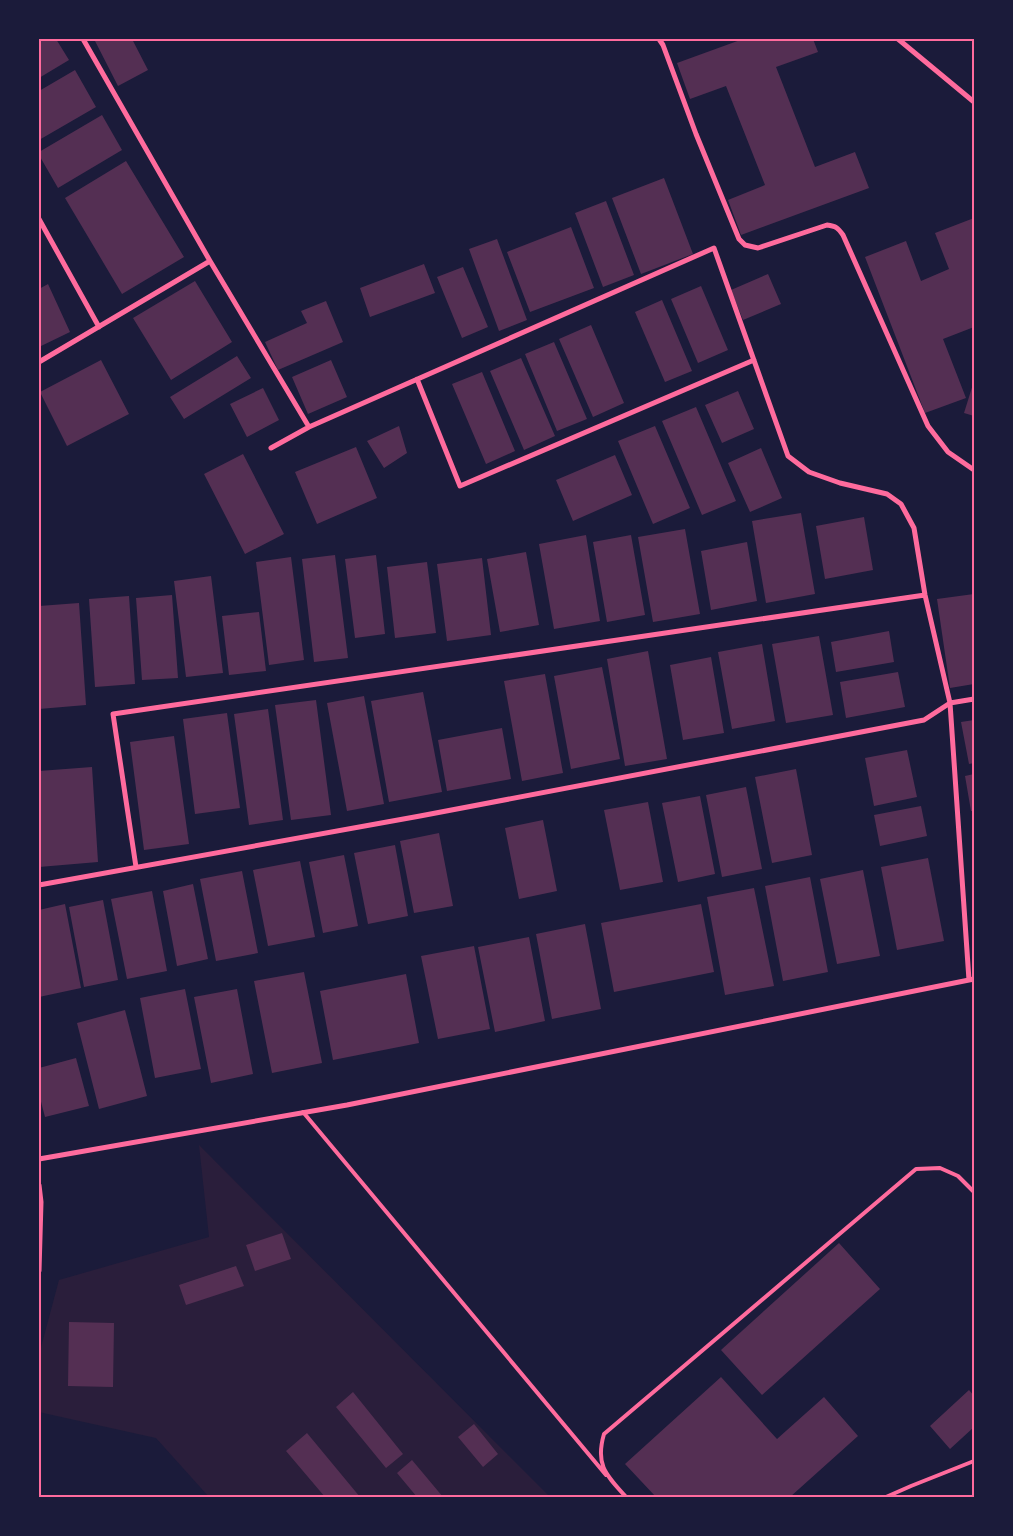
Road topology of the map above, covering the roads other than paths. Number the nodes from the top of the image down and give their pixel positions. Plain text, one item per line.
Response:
1 (83, 39) edge
2 (659, 39) edge
3 (898, 39) edge
4 (974, 102) edge
5 (39, 219) edge
6 (210, 261) junction
7 (99, 327) junction
8 (754, 360) junction
9 (39, 362) edge
10 (417, 379) junction
11 (309, 426) junction
12 (271, 448) dead end
13 (974, 470) edge
14 (925, 595) junction
15 (974, 699) edge
16 (950, 703) junction
17 (136, 867) junction
18 (39, 885) edge
19 (972, 979) edge
20 (303, 1112) junction
21 (39, 1159) edge
22 (39, 1185) edge
23 (974, 1192) edge
24 (39, 1270) edge
25 (974, 1461) edge
26 (607, 1476) junction
27 (626, 1497) edge
28 (886, 1497) edge

1 - 6 street
2 - 13 street
3 - 4 street
5 - 7 street
6 - 7 street
6 - 11 street
7 - 9 street
8 - 10 street
8 - 10 street
8 - 14 street
10 - 11 street
11 - 12 street
14 - 16 street
14 - 17 street
15 - 16 street
16 - 17 street
16 - 19 street
17 - 18 street
19 - 20 street
20 - 21 street
20 - 26 lane
22 - 24 street
23 - 26 lane
25 - 28 lane
26 - 27 lane

